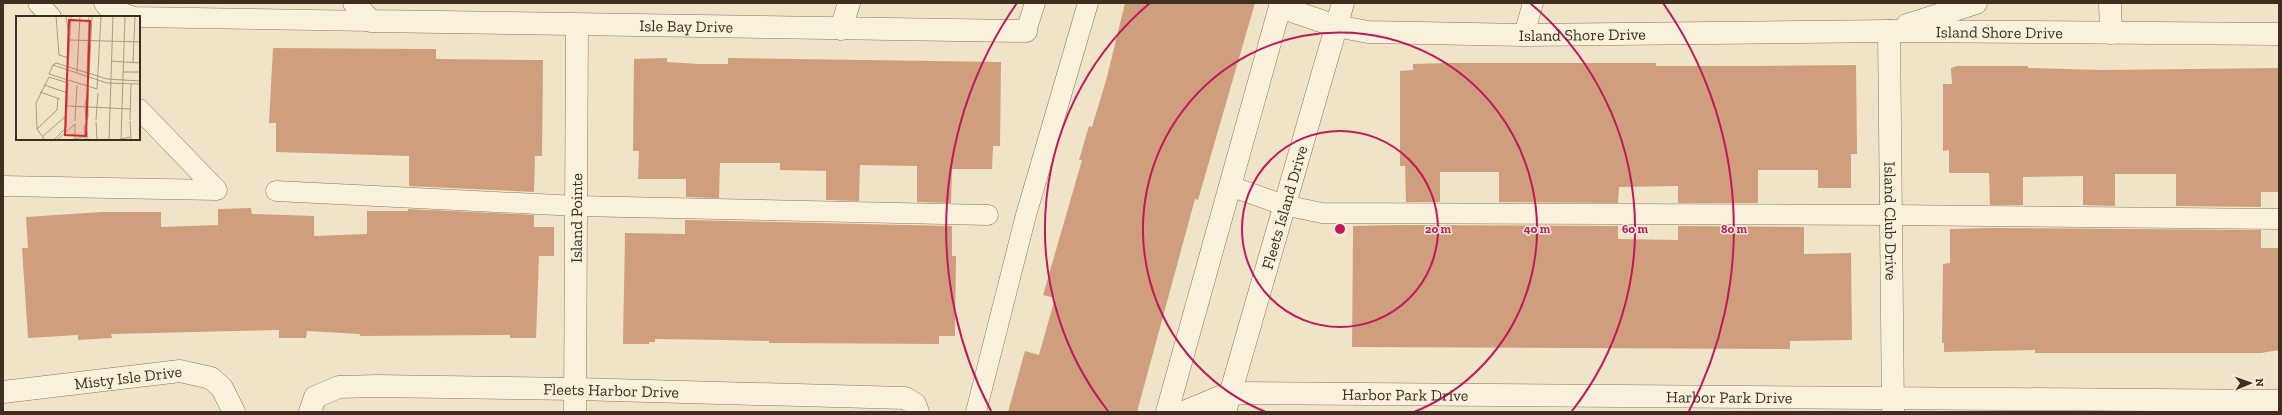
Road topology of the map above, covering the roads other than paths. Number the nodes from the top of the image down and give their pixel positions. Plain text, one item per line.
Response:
1 (38, 3) edge
2 (104, 3) edge
3 (354, 3) edge
4 (849, 3) edge
5 (1035, 3) edge
6 (1088, 3) edge
7 (1343, 3) edge
8 (1533, 3) edge
9 (1976, 3) edge
10 (2110, 3) edge
11 (1280, 5) edge
12 (50, 16) edge
13 (131, 16) edge
14 (140, 17) edge
15 (371, 21) junction
16 (577, 25) junction
17 (1336, 26) junction
18 (841, 29) junction
19 (1026, 31) joint
20 (1889, 31) junction
21 (2111, 33) junction
22 (2279, 34) edge
23 (1524, 35) junction
24 (140, 109) edge
25 (3, 186) edge
26 (1230, 186) junction
27 (276, 191) dead end
28 (1284, 205) junction
29 (577, 206) junction
30 (988, 214) dead end
31 (1892, 215) junction
32 (2279, 219) edge
33 (576, 389) junction
34 (3, 392) edge
35 (2279, 401) edge
36 (1227, 403) edge
37 (1893, 405) edge
38 (234, 412) edge
39 (310, 412) edge
40 (576, 412) edge
41 (918, 412) edge
42 (976, 412) edge
43 (1167, 412) edge
44 (1184, 412) edge

1 - 12 lane
2 - 13 lane
3 - 15 street
4 - 18 street
5 - 19 lane
6 - 42 lane
7 - 17 street, Fleets Island Drive
8 - 23 lane
9 - 20 street, Island Shore Drive
10 - 21 street
11 - 17 street, Island Shore Drive
11 - 26 street
14 - 15 lane
15 - 16 street, Isle Bay Drive
16 - 18 street, Isle Bay Drive
16 - 29 street, Island Pointe
17 - 23 street, Island Shore Drive
17 - 28 street, Fleets Island Drive
18 - 19 street, Isle Bay Drive
20 - 21 street, Island Shore Drive
20 - 23 street, Island Shore Drive
20 - 31 street, Island Club Drive
21 - 22 street, Island Shore Drive
24 - 25 lane
26 - 28 lane
26 - 43 street
27 - 29 lane
28 - 31 lane
28 - 36 street, Fleets Island Drive
29 - 30 lane
29 - 33 street, Island Pointe
31 - 32 lane
31 - 37 street, Island Club Drive
33 - 39 street, Fleets Harbor Drive
33 - 40 street, Island Pointe
33 - 41 street, Fleets Harbor Drive
34 - 38 street, Misty Isle Drive
35 - 37 street, Harbor Park Drive
36 - 37 street, Harbor Park Drive
36 - 44 street, Harbor Park Drive

